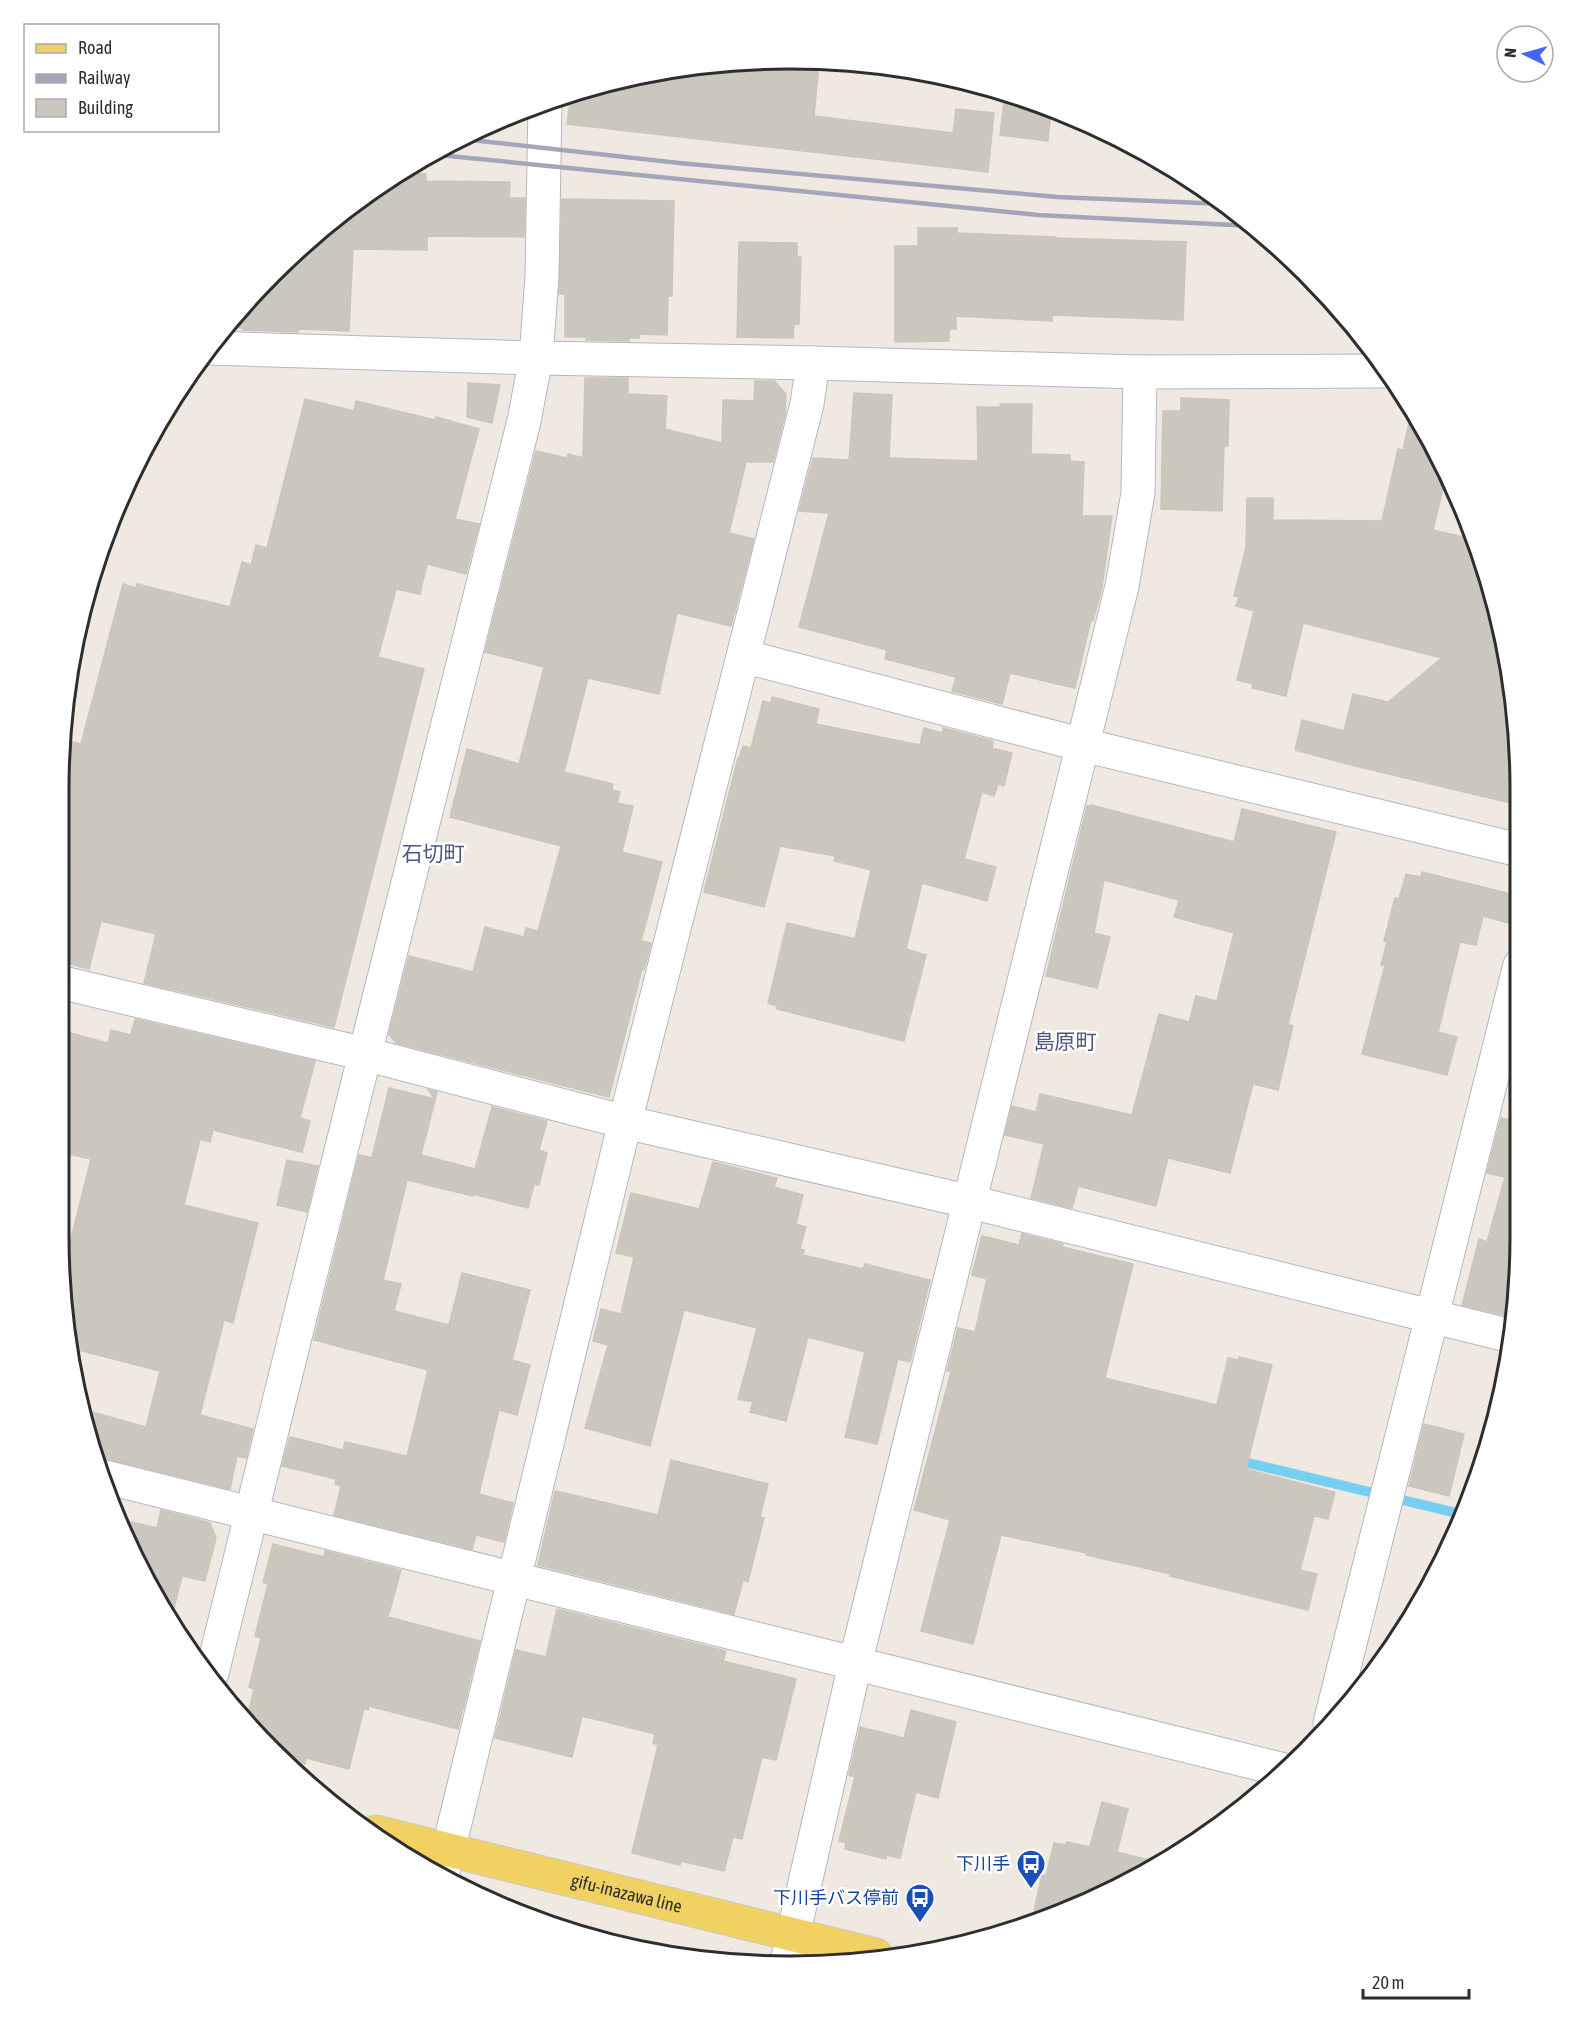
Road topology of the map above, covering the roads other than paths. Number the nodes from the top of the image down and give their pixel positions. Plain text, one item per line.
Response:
1 (545, 112) edge
2 (220, 348) edge
3 (536, 358) junction
4 (813, 363) junction
5 (1375, 370) edge
6 (1140, 372) junction
7 (743, 656) junction
8 (1083, 744) junction
9 (1510, 848) edge
10 (69, 984) edge
11 (1510, 1005) edge
12 (364, 1054) junction
13 (625, 1122) junction
14 (971, 1202) junction
15 (1433, 1317) junction
16 (1503, 1334) edge
17 (112, 1480) edge
18 (252, 1514) junction
19 (514, 1579) junction
20 (855, 1664) junction
21 (213, 1668) edge
22 (1334, 1707) edge
23 (1275, 1768) edge
24 (408, 1846) edge
25 (445, 1863) edge
26 (790, 1951) edge
27 (843, 1953) edge

1 - 3 street
2 - 3 street
3 - 4 street
3 - 12 street
4 - 6 street
4 - 7 street
5 - 6 street
6 - 8 street
7 - 8 street
7 - 13 street
8 - 9 street
8 - 14 street
10 - 12 street
11 - 15 street
12 - 13 street
12 - 18 street
13 - 14 street
13 - 19 street
14 - 15 street
14 - 20 street
15 - 16 street
15 - 22 street
17 - 18 street
18 - 19 street
18 - 21 street
19 - 20 street
19 - 25 street
20 - 23 street
20 - 26 street
24 - 25 main road, gifu-inazawa line
25 - 26 main road, gifu-inazawa line
26 - 27 main road, gifu-inazawa line

